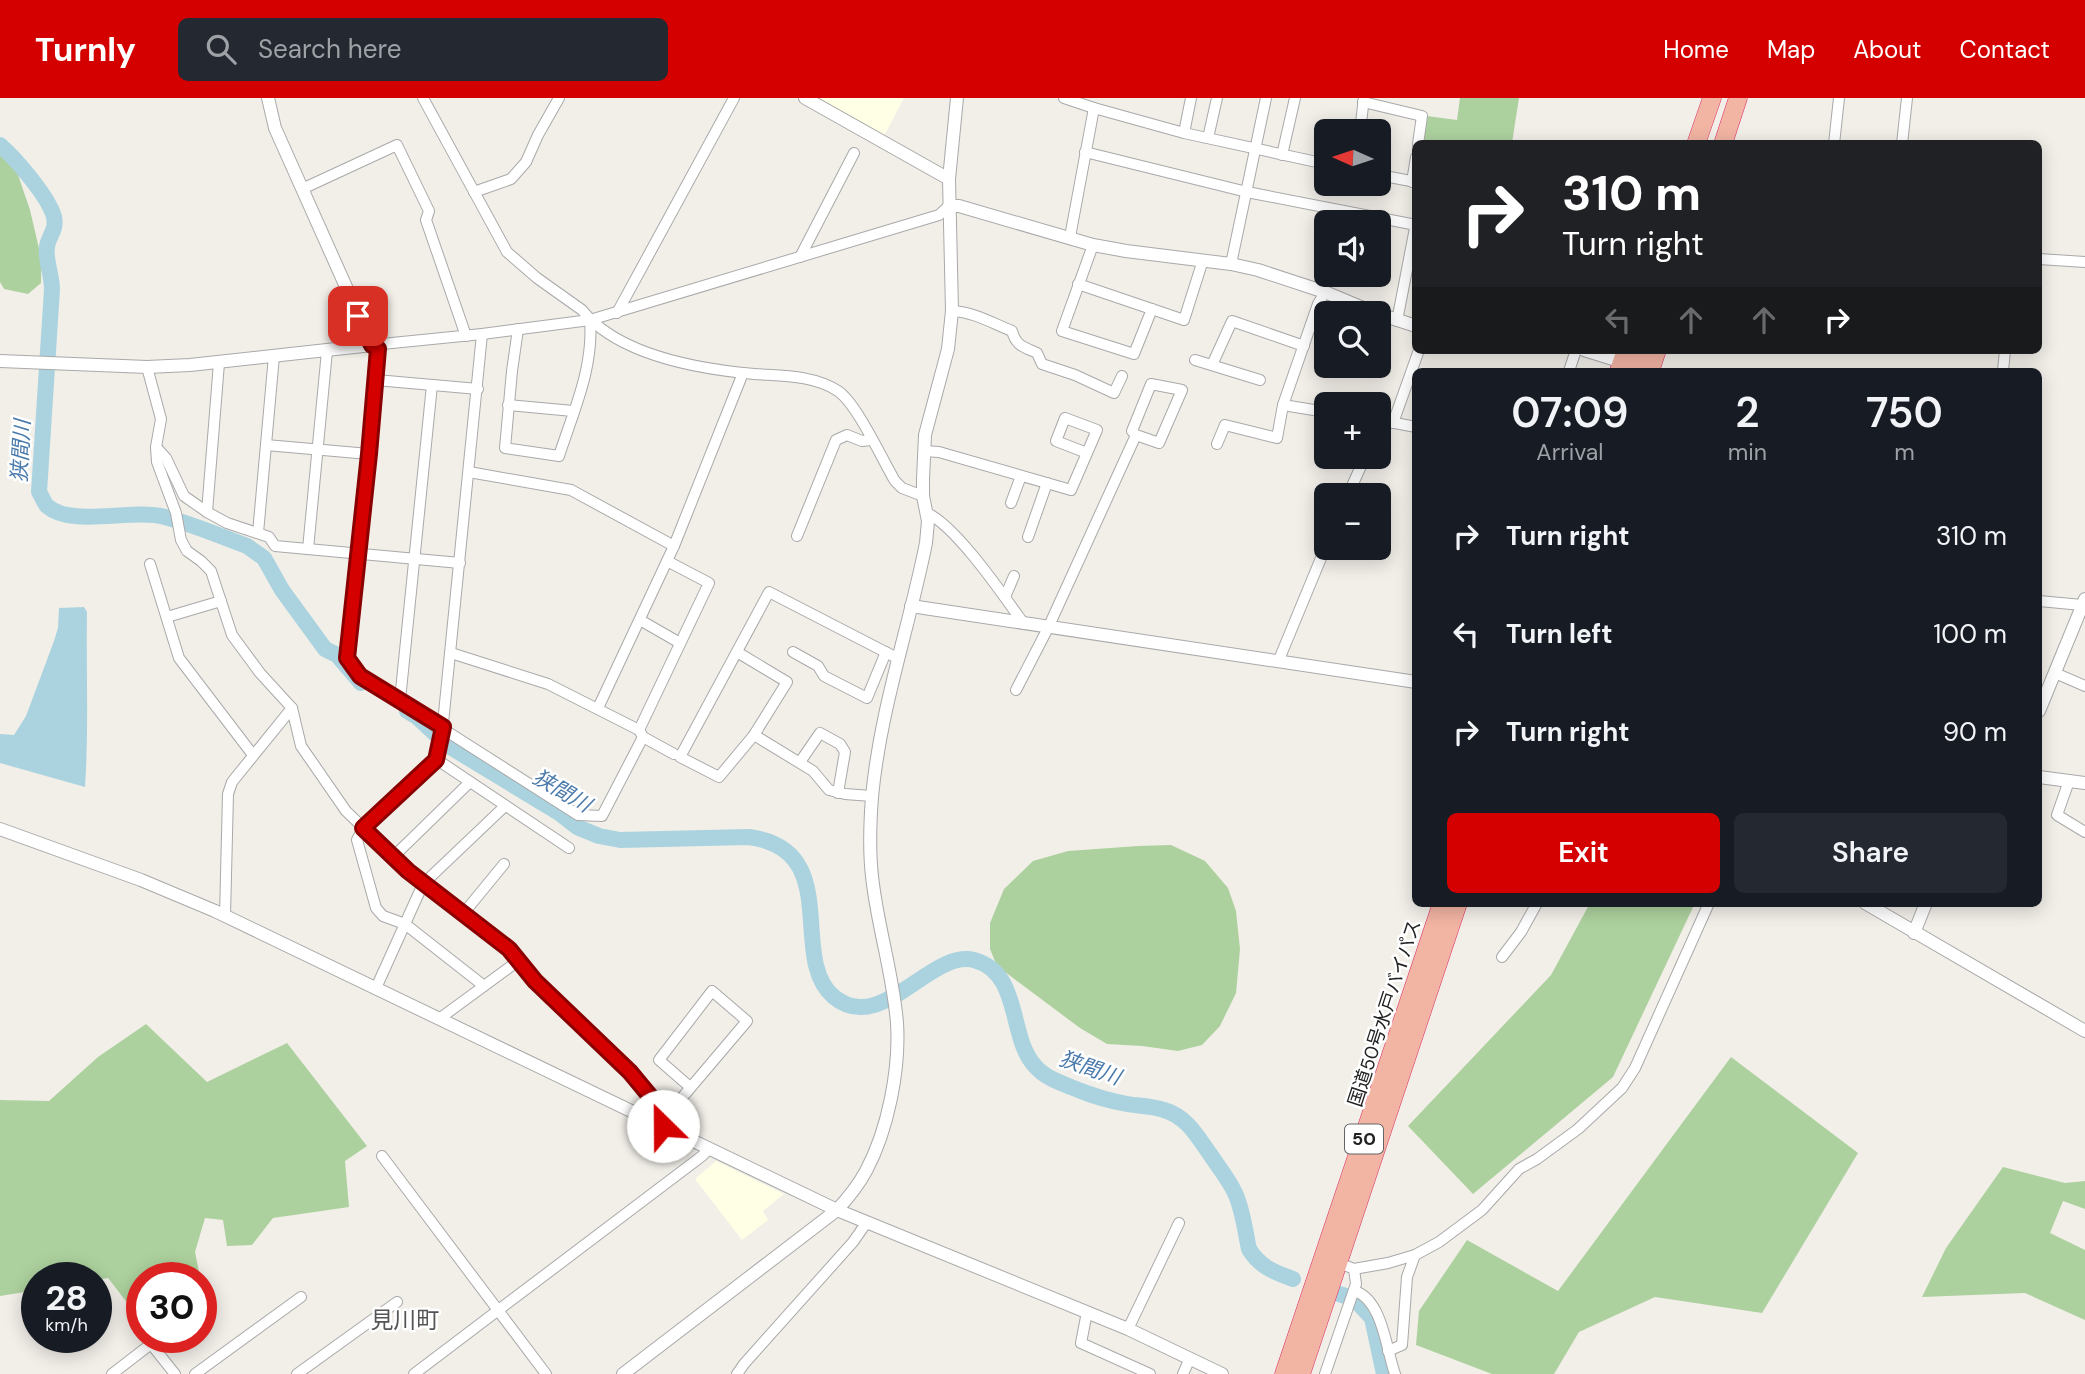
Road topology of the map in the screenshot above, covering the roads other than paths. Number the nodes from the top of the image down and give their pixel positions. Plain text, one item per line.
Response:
1 (268, 98) edge
2 (423, 98) edge
3 (559, 98) edge
4 (734, 98) edge
5 (806, 98) edge
6 (957, 98) edge
7 (1065, 98) edge
8 (1191, 98) edge
9 (1217, 98) edge
10 (1265, 98) edge
11 (1295, 98) edge
12 (1700, 98) edge
13 (1712, 98) edge
14 (1726, 98) edge
15 (1738, 98) edge
16 (1839, 98) edge
17 (1907, 98) edge
18 (1364, 100) edge
19 (1094, 108) junction
20 (1362, 119) edge
21 (1184, 133) junction
22 (1208, 138) junction
23 (1419, 140) edge
24 (1686, 140) edge
25 (1697, 140) edge
26 (1712, 140) edge
27 (1724, 140) edge
28 (1834, 140) edge
29 (1902, 140) edge
30 (1255, 149) junction
31 (1085, 152) junction
32 (854, 153) dead end
33 (1282, 155) junction
34 (1314, 162) edge
35 (1391, 177) edge
36 (949, 180) junction
37 (1412, 182) edge
38 (302, 189) junction
39 (474, 192) junction
40 (1247, 192) junction
41 (949, 206) junction
42 (1412, 223) edge
43 (1070, 237) junction
44 (1093, 244) junction
45 (1412, 244) edge
46 (800, 257) junction
47 (2042, 259) edge
48 (1203, 260) junction
49 (2085, 262) edge
50 (1231, 264) junction
51 (1079, 284) junction
52 (1325, 292) junction
53 (1346, 301) edge
54 (1152, 309) junction
55 (952, 311) junction
56 (617, 313) junction
57 (1391, 319) edge
58 (590, 320) junction
59 (1397, 321) junction
60 (1412, 325) edge
61 (518, 329) junction
62 (482, 334) junction
63 (466, 336) junction
64 (372, 345) junction
65 (1304, 346) junction
66 (327, 351) junction
67 (1605, 354) edge
68 (274, 356) junction
69 (1195, 360) dead end
70 (1636, 360) edge
71 (0, 361) edge
72 (219, 363) junction
73 (1212, 365) junction
74 (147, 367) junction
75 (743, 373) junction
76 (1122, 376) dead end
77 (376, 380) junction
78 (1260, 380) dead end
79 (1411, 384) edge
80 (432, 385) junction
81 (478, 389) junction
82 (1283, 404) junction
83 (509, 405) junction
84 (1314, 410) edge
85 (573, 411) junction
86 (1393, 423) joint
87 (1412, 426) edge
88 (1136, 435) junction
89 (871, 440) junction
90 (1217, 444) dead end
91 (267, 445) junction
92 (156, 447) junction
93 (317, 450) junction
94 (924, 451) junction
95 (1087, 453) dead end
96 (369, 454) junction
97 (469, 472) junction
98 (1021, 476) junction
99 (1047, 483) junction
100 (923, 496) junction
101 (1011, 503) dead end
102 (207, 512) junction
103 (927, 513) junction
104 (258, 533) junction
105 (797, 536) dead end
106 (1028, 537) dead end
107 (674, 546) junction
108 (308, 549) junction
109 (358, 554) junction
110 (414, 559) junction
111 (1320, 560) edge
112 (667, 561) junction
113 (460, 563) junction
114 (150, 564) dead end
115 (1014, 576) dead end
116 (1005, 597) junction
117 (221, 601) junction
118 (2042, 601) edge
119 (2084, 602) edge
120 (911, 606) junction
121 (167, 617) junction
122 (640, 620) junction
123 (1024, 624) junction
124 (1048, 628) junction
125 (680, 643) junction
126 (737, 652) junction
127 (793, 652) dead end
128 (451, 653) junction
129 (892, 655) junction
130 (1278, 663) junction
131 (2055, 673) junction
132 (1412, 681) edge
133 (2085, 686) edge
134 (1016, 690) dead end
135 (400, 700) junction
136 (2042, 704) edge
137 (292, 708) junction
138 (598, 708) junction
139 (443, 730) junction
140 (641, 734) junction
141 (754, 735) junction
142 (674, 754) dead end
143 (253, 755) junction
144 (437, 755) junction
145 (800, 762) junction
146 (2042, 777) edge
147 (2069, 781) junction
148 (470, 782) junction
149 (2085, 783) edge
150 (838, 793) junction
151 (873, 796) junction
152 (505, 806) junction
153 (363, 828) junction
154 (0, 829) edge
155 (2085, 832) edge
156 (569, 848) dead end
157 (393, 857) junction
158 (504, 864) dead end
159 (423, 884) junction
160 (1441, 907) edge
161 (1457, 907) edge
162 (1534, 907) edge
163 (1707, 907) edge
164 (1872, 907) edge
165 (1924, 907) edge
166 (463, 914) junction
167 (225, 916) junction
168 (405, 924) junction
169 (1914, 933) junction
170 (1502, 957) dead end
171 (518, 961) junction
172 (484, 986) junction
173 (376, 988) junction
174 (439, 1019) junction
175 (2085, 1031) edge
176 (690, 1087) junction
177 (663, 1123) junction
178 (709, 1149) junction
179 (382, 1156) dead end
180 (837, 1210) junction
181 (867, 1222) junction
182 (1179, 1223) dead end
183 (1415, 1255) junction
184 (1337, 1262) junction
185 (1354, 1269) junction
186 (1354, 1291) junction
187 (301, 1297) dead end
188 (397, 1302) dead end
189 (497, 1311) junction
190 (1087, 1312) junction
191 (1128, 1329) junction
192 (1388, 1351) junction
193 (1190, 1358) junction
194 (1124, 1369) edge
195 (112, 1374) edge
196 (175, 1374) edge
197 (195, 1374) edge
198 (297, 1374) edge
199 (414, 1374) edge
200 (546, 1374) edge
201 (623, 1374) edge
202 (737, 1374) edge
203 (1150, 1374) edge
204 (1183, 1374) edge
205 (1222, 1374) edge
206 (1283, 1374) edge
207 (1301, 1374) edge
208 (1325, 1374) edge
209 (1395, 1374) edge

1 - 38 street
2 - 39 street
3 - 39 street
4 - 56 street
5 - 36 street
6 - 36 street
7 - 19 street
8 - 21 street
9 - 22 street
10 - 30 street
11 - 33 street
12 - 24 highway
13 - 25 highway
14 - 26 highway
15 - 27 highway
16 - 28 street
17 - 29 street
18 - 20 street
18 - 23 street
19 - 21 street
19 - 31 street
21 - 22 street
22 - 30 street
30 - 33 street
30 - 40 street
31 - 40 street
31 - 43 street
32 - 46 street
33 - 34 street
35 - 37 street
36 - 41 street
38 - 63 street
38 - 64 street
39 - 58 street
40 - 42 street
40 - 50 street
41 - 43 street
41 - 46 street
41 - 55 street
43 - 44 street
44 - 48 street
44 - 51 street
45 - 59 street
46 - 56 street
47 - 49 street
48 - 50 street
48 - 54 street
50 - 52 street
51 - 54 street
51 - 54 street
52 - 53 street
52 - 65 street
55 - 76 street
55 - 94 street
56 - 58 street
57 - 59 street
58 - 61 street
58 - 75 street
58 - 85 street
59 - 60 street
61 - 62 street
61 - 83 street
62 - 63 street
62 - 81 street
63 - 64 street
64 - 66 street
64 - 77 street
65 - 73 street
65 - 82 street
66 - 68 street
66 - 93 street
67 - 70 street
68 - 72 street
68 - 91 street
69 - 73 street
71 - 74 street
72 - 74 street
72 - 102 street
73 - 78 street
74 - 92 street
75 - 89 street
75 - 107 street
77 - 80 street
77 - 96 street
79 - 86 street
80 - 81 street
80 - 110 street
81 - 97 street
82 - 84 street
82 - 90 street
83 - 85 street
83 - 85 street
86 - 87 street
88 - 88 street
88 - 124 street
89 - 100 street
89 - 105 street
91 - 93 street
91 - 104 street
92 - 102 street
92 - 117 street
93 - 96 street
93 - 108 street
94 - 98 street
94 - 100 street
95 - 99 street
96 - 109 street
97 - 107 street
97 - 113 street
98 - 99 street
98 - 101 street
99 - 106 street
100 - 103 street
102 - 104 street
103 - 116 street
103 - 120 street
104 - 108 street
107 - 112 street
108 - 109 street
109 - 110 street
109 - 135 street
110 - 113 street
110 - 135 street
111 - 130 street
112 - 122 street
112 - 125 street
113 - 128 street
114 - 121 street
115 - 116 street
116 - 123 street
117 - 121 street
117 - 137 street
118 - 119 street
119 - 131 street
120 - 123 street
120 - 129 street
121 - 143 street
122 - 125 street
122 - 138 street
123 - 124 street
124 - 130 street
124 - 134 street
125 - 140 street
126 - 129 street
126 - 141 street
126 - 141 street
127 - 129 street
128 - 138 street
128 - 139 street
129 - 151 street
130 - 132 street
131 - 133 street
131 - 136 street
135 - 139 street
137 - 143 street
137 - 153 street
138 - 140 street
139 - 140 street
139 - 144 street
140 - 142 street
141 - 145 street
143 - 167 street
144 - 148 street
144 - 153 street
145 - 150 street
145 - 150 street
146 - 147 street
147 - 149 street
147 - 155 street
148 - 152 street
148 - 157 street
150 - 151 street
151 - 180 street
152 - 156 street
152 - 159 street
153 - 157 street
153 - 168 street
154 - 167 street
157 - 159 street
158 - 166 street
159 - 166 street
159 - 168 street
160 - 206 highway, 国道50号水戸バイパス / 50
161 - 184 highway, 国道50号水戸バイパス / 50
162 - 170 street
163 - 183 street
164 - 169 street
165 - 169 street
166 - 171 street
167 - 173 street
168 - 172 street
168 - 173 street
169 - 175 street
171 - 172 street
171 - 177 street
172 - 174 street
173 - 174 street
174 - 177 street
176 - 176 street
176 - 177 street
177 - 178 street
178 - 180 street
178 - 189 street
179 - 189 street
180 - 181 street
180 - 201 street
181 - 190 street
181 - 202 street
182 - 191 street
183 - 185 street
183 - 192 street
184 - 185 street
184 - 207 highway, 国道50号水戸バイパス / 50
185 - 186 street
186 - 192 street
186 - 208 street
187 - 197 street
188 - 198 street
189 - 199 street
189 - 200 street
190 - 191 street
190 - 194 street
191 - 193 street
192 - 209 street
193 - 204 street
193 - 205 street
194 - 203 street
195 - 196 street

